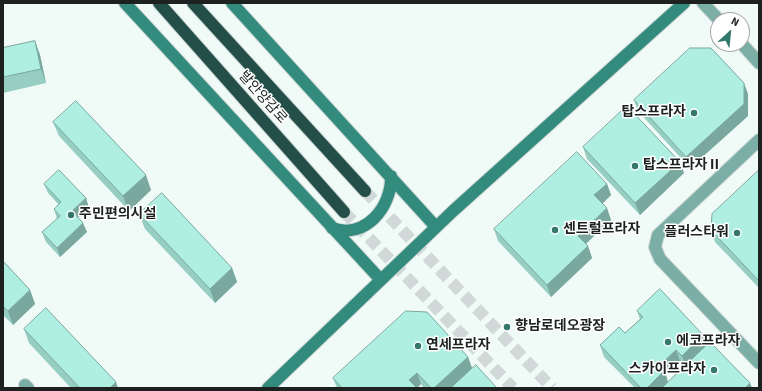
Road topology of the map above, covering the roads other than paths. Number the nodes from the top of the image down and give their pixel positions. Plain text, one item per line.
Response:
1 (125, 3) edge
2 (159, 3) edge
3 (193, 3) edge
4 (232, 3) edge
5 (684, 3) edge
6 (703, 3) edge
7 (711, 12) edge
8 (749, 52) edge
9 (759, 63) edge
10 (759, 140) edge
11 (391, 176) junction
12 (365, 191) tunnel mouth
13 (344, 212) tunnel mouth
14 (436, 227) junction
15 (332, 228) junction
16 (380, 279) junction
17 (759, 363) edge
18 (268, 388) edge

1 - 15 street
2 - 13 highway, 발안양감로
3 - 12 highway, 발안양감로
4 - 11 street
5 - 14 street
6 - 7 street
8 - 9 street
10 - 17 street
11 - 14 street
11 - 15 street
14 - 16 street
15 - 16 street
16 - 18 street

